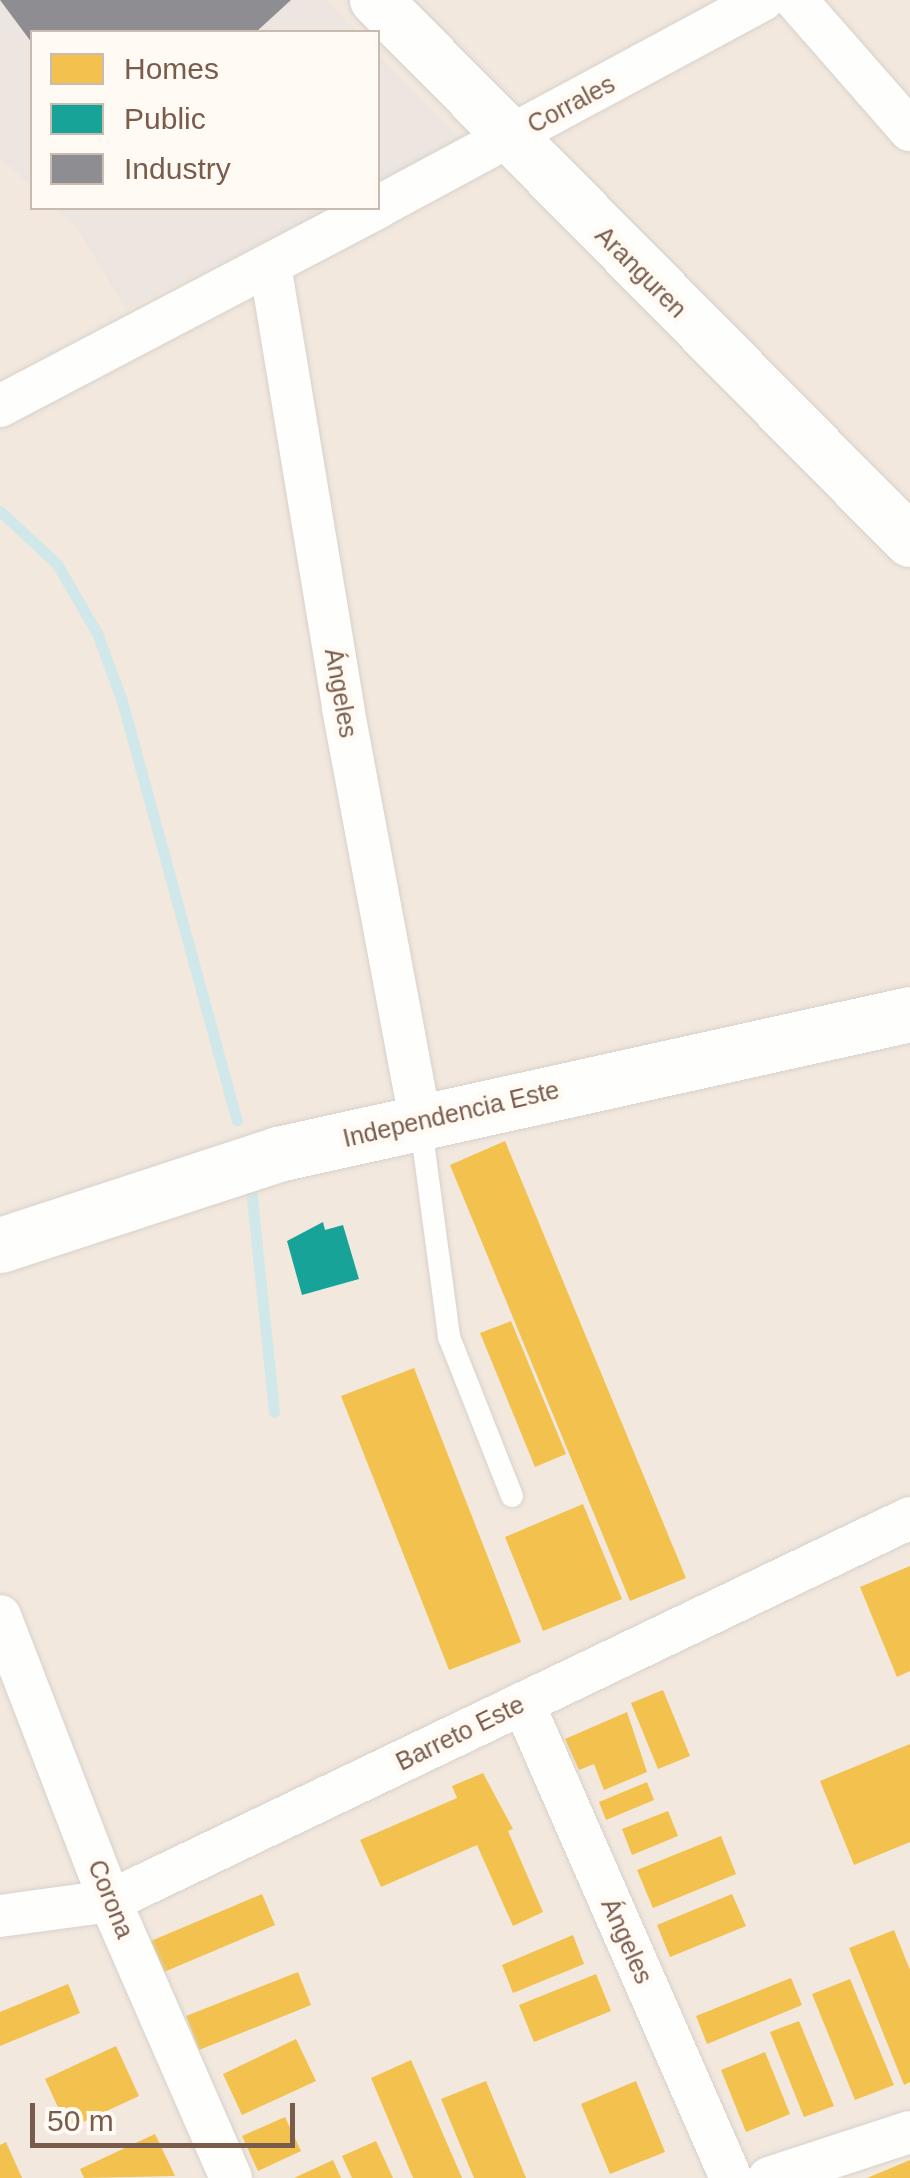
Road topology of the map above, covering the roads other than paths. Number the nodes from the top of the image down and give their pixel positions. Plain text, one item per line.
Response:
1 (376, 0) edge
2 (764, 0) edge
3 (796, 0) edge
4 (910, 130) edge
5 (507, 138) junction
6 (380, 205) edge
7 (371, 210) edge
8 (270, 264) junction
9 (0, 406) edge
10 (910, 541) edge
11 (910, 1014) edge
12 (420, 1119) junction
13 (0, 1245) edge
14 (512, 1496) dead end
15 (910, 1518) edge
16 (0, 1616) edge
17 (522, 1703) junction
18 (110, 1900) junction
19 (0, 1916) edge
20 (910, 2132) edge
21 (231, 2178) edge
22 (731, 2178) edge
23 (769, 2178) edge

1 - 5 street, Aranguren
2 - 5 street, Corrales
3 - 4 street
5 - 6 street, Corrales
5 - 10 street, Aranguren
7 - 8 street, Corrales
8 - 9 street, Corrales
8 - 12 street, Ángeles
11 - 12 main road, Independencia Este
12 - 13 main road, Independencia Este
12 - 14 lane
15 - 17 street, Barreto Este
16 - 18 street, Corona
17 - 18 street, Barreto Este
17 - 22 street, Ángeles
18 - 19 street, Barreto Este
18 - 21 street, Corona
20 - 23 street

